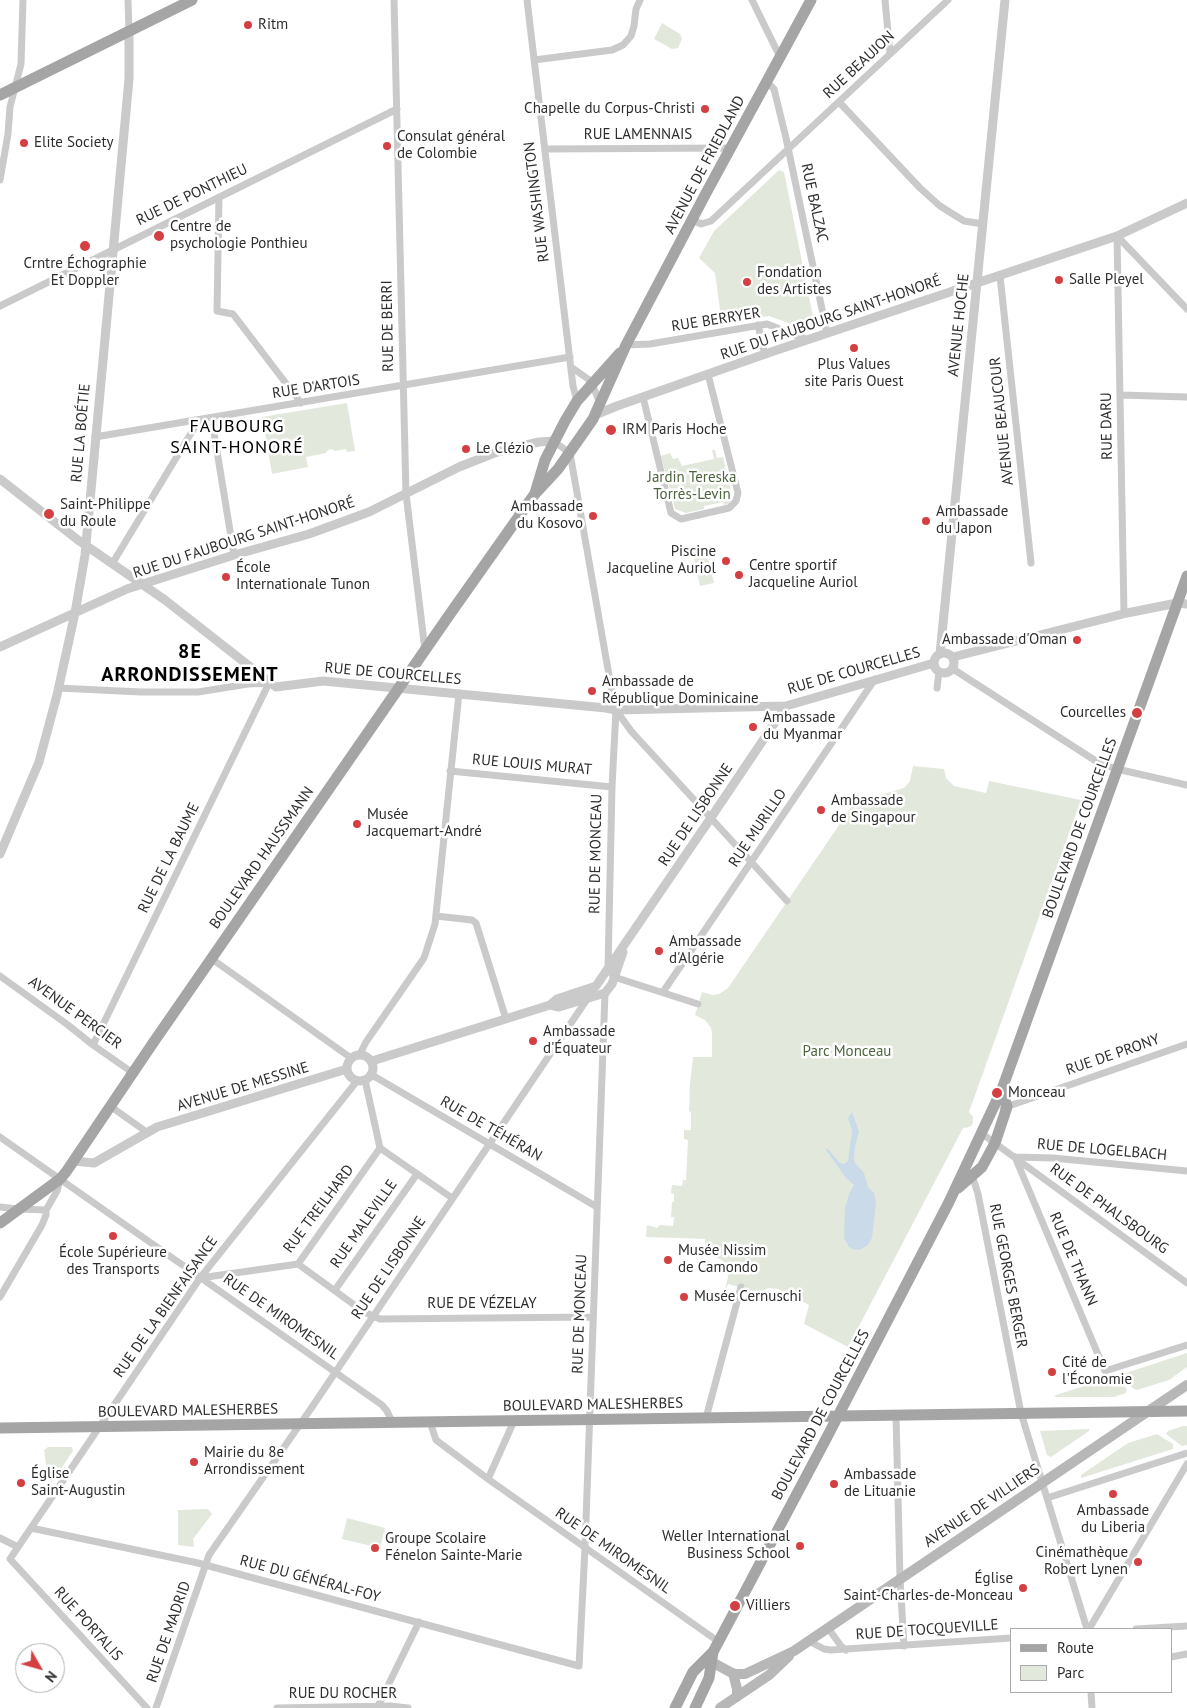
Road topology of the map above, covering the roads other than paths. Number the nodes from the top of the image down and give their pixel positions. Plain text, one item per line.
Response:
1 (23, 0) edge
2 (128, 0) edge
3 (192, 0) edge
4 (394, 0) edge
5 (527, 0) edge
6 (640, 0) edge
7 (752, 0) edge
8 (811, 0) edge
9 (885, 0) edge
10 (948, 0) edge
11 (1005, 0) edge
12 (129, 31) junction
13 (890, 54) junction
14 (780, 57) junction
15 (534, 60) junction
16 (767, 82) junction
17 (5, 90) edge
18 (839, 102) junction
19 (397, 109) junction
20 (731, 148) junction
21 (545, 149) junction
22 (788, 149) junction
23 (0, 180) edge
24 (218, 197) junction
25 (1187, 203) edge
26 (693, 220) junction
27 (983, 224) junction
28 (1117, 236) junction
29 (112, 250) junction
30 (1000, 276) junction
31 (977, 284) junction
32 (0, 306) edge
33 (1187, 309) edge
34 (758, 325) junction
35 (827, 333) junction
36 (808, 340) junction
37 (626, 346) junction
38 (765, 355) junction
39 (570, 358) junction
40 (571, 367) junction
41 (708, 374) junction
42 (592, 384) junction
43 (403, 386) junction
44 (1120, 395) junction
45 (1187, 396) edge
46 (643, 397) junction
47 (578, 401) junction
48 (302, 403) junction
49 (600, 404) junction
50 (595, 415) junction
51 (214, 418) junction
52 (199, 420) junction
53 (95, 437) junction
54 (553, 441) junction
55 (570, 453) junction
56 (0, 479) edge
57 (406, 494) junction
58 (534, 495) junction
59 (86, 546) junction
60 (234, 555) junction
61 (1031, 562) dead end
62 (112, 564) junction
63 (1187, 576) edge
64 (142, 584) junction
65 (1182, 603) edge
66 (75, 613) junction
67 (1124, 614) junction
68 (0, 647) edge
69 (425, 650) junction
70 (940, 654) junction
71 (953, 657) junction
72 (934, 663) junction
73 (952, 669) junction
74 (939, 672) junction
75 (876, 679) junction
76 (269, 683) junction
77 (58, 688) junction
78 (399, 688) junction
79 (937, 688) dead end
80 (459, 694) junction
81 (786, 706) junction
82 (616, 710) junction
83 (1117, 769) junction
84 (450, 771) junction
85 (1187, 785) edge
86 (612, 787) junction
87 (712, 818) junction
88 (0, 854) edge
89 (752, 862) junction
90 (787, 901) dead end
91 (436, 916) junction
92 (627, 940) junction
93 (212, 959) junction
94 (608, 968) junction
95 (0, 976) edge
96 (614, 977) junction
97 (596, 986) junction
98 (605, 992) junction
99 (663, 992) junction
100 (588, 998) junction
101 (698, 1004) dead end
102 (550, 1006) junction
103 (506, 1019) junction
104 (1187, 1044) edge
105 (93, 1045) junction
106 (356, 1056) junction
107 (372, 1060) junction
108 (347, 1069) junction
109 (133, 1073) junction
110 (364, 1079) junction
111 (1002, 1089) junction
112 (110, 1106) junction
113 (1008, 1107) junction
114 (991, 1113) junction
115 (981, 1132) junction
116 (148, 1133) junction
117 (0, 1137) edge
118 (995, 1142) junction
119 (489, 1144) junction
120 (380, 1148) junction
121 (1015, 1157) junction
122 (74, 1161) junction
123 (968, 1161) junction
124 (1187, 1170) edge
125 (417, 1174) junction
126 (972, 1175) junction
127 (60, 1179) junction
128 (954, 1190) junction
129 (452, 1198) junction
130 (0, 1207) edge
131 (597, 1207) junction
132 (18, 1209) junction
133 (46, 1210) junction
134 (0, 1223) edge
135 (298, 1264) junction
136 (200, 1278) junction
137 (1187, 1283) edge
138 (741, 1288) dead end
139 (335, 1290) junction
140 (0, 1297) edge
141 (372, 1316) junction
142 (593, 1317) junction
143 (1187, 1345) edge
144 (335, 1372) junction
145 (1187, 1385) edge
146 (1149, 1411) junction
147 (1187, 1411) edge
148 (1021, 1413) junction
149 (838, 1415) junction
150 (896, 1415) junction
151 (706, 1418) junction
152 (590, 1420) junction
153 (514, 1421) junction
154 (392, 1422) junction
155 (430, 1422) junction
156 (299, 1425) junction
157 (99, 1427) junction
158 (0, 1428) edge
159 (1187, 1453) edge
160 (1187, 1464) edge
161 (488, 1479) junction
162 (1043, 1483) junction
163 (1047, 1498) junction
164 (31, 1528) junction
165 (0, 1538) edge
166 (18, 1547) junction
167 (585, 1548) junction
168 (10, 1559) joint
169 (206, 1565) junction
170 (900, 1579) junction
171 (419, 1622) junction
172 (1187, 1626) edge
173 (828, 1628) junction
174 (1088, 1628) edge
175 (1089, 1628) edge
176 (1153, 1628) edge
177 (1010, 1638) edge
178 (810, 1641) junction
179 (719, 1642) junction
180 (904, 1646) junction
181 (846, 1650) junction
182 (794, 1651) junction
183 (1187, 1654) edge
184 (1172, 1657) edge
185 (710, 1658) junction
186 (580, 1666) joint
187 (733, 1673) junction
188 (1091, 1693) edge
189 (737, 1697) junction
190 (344, 1707) edge
191 (378, 1707) edge
192 (147, 1708) edge
193 (156, 1708) edge
194 (277, 1708) edge
195 (408, 1708) edge
196 (675, 1708) edge
197 (695, 1708) edge
198 (720, 1708) edge
199 (1092, 1708) edge

1 - 17 street
2 - 12 street
3 - 12 main road
4 - 19 street, RUE DE BERRI
5 - 15 street, RUE WASHINGTON
6 - 15 street
7 - 14 street
8 - 14 main road, AVENUE DE FRIEDLAND
9 - 13 street
10 - 13 street, RUE BEAUJON
11 - 27 street, AVENUE HOCHE
12 - 17 main road
12 - 29 street, RUE LA BOÉTIE
13 - 18 street, RUE BEAUJON
14 - 16 main road, AVENUE DE FRIEDLAND
15 - 21 street, RUE WASHINGTON
16 - 20 main road, AVENUE DE FRIEDLAND
16 - 22 street, RUE BALZAC
17 - 23 street
18 - 22 street, RUE BEAUJON
18 - 27 street
19 - 24 street, RUE DE PONTHIEU
19 - 43 street, RUE DE BERRI
20 - 21 street, RUE LAMENNAIS
20 - 26 main road, AVENUE DE FRIEDLAND
21 - 39 street, RUE WASHINGTON
22 - 26 street, RUE BEAUJON
22 - 35 street, RUE BALZAC
24 - 29 street, RUE DE PONTHIEU
24 - 48 street
25 - 28 street, RUE DU FAUBOURG SAINT-HONORÉ
26 - 37 main road, AVENUE DE FRIEDLAND
27 - 31 street, AVENUE HOCHE
28 - 30 street, RUE DU FAUBOURG SAINT-HONORÉ
28 - 33 street
28 - 44 street, RUE DARU
29 - 32 street, RUE DE PONTHIEU
29 - 53 street, RUE LA BOÉTIE
30 - 31 street, RUE DU FAUBOURG SAINT-HONORÉ
30 - 61 street, AVENUE BEAUCOUR
31 - 35 street, RUE DU FAUBOURG SAINT-HONORÉ
31 - 70 street, AVENUE HOCHE
34 - 36 street, RUE BERRYER
34 - 37 street, RUE BERRYER
34 - 38 street
35 - 36 street, RUE DU FAUBOURG SAINT-HONORÉ
36 - 38 street, RUE DU FAUBOURG SAINT-HONORÉ
37 - 42 main road, AVENUE DE FRIEDLAND
37 - 49 main road, AVENUE DE FRIEDLAND
38 - 41 street, RUE DU FAUBOURG SAINT-HONORÉ
39 - 40 street, RUE WASHINGTON
39 - 43 street, RUE D'ARTOIS
40 - 42 street
40 - 47 street, RUE WASHINGTON
41 - 46 street, RUE DU FAUBOURG SAINT-HONORÉ
41 - 46 street
42 - 47 main road, BOULEVARD HAUSSMANN
42 - 49 street
43 - 48 street, RUE D'ARTOIS
43 - 57 street, RUE DE BERRI
44 - 45 street
44 - 67 street, RUE DARU
46 - 50 street, RUE DU FAUBOURG SAINT-HONORÉ
47 - 54 main road, BOULEVARD HAUSSMANN
48 - 51 street, RUE D'ARTOIS
49 - 50 main road, BOULEVARD HAUSSMANN
50 - 55 main road, BOULEVARD HAUSSMANN
51 - 52 street, RUE D'ARTOIS
51 - 60 street
52 - 53 street, RUE D'ARTOIS
52 - 62 street
53 - 59 street, RUE LA BOÉTIE
54 - 55 street
54 - 57 street, RUE DU FAUBOURG SAINT-HONORÉ
54 - 58 main road, BOULEVARD HAUSSMANN
55 - 58 main road, BOULEVARD HAUSSMANN
55 - 82 street
56 - 59 street
57 - 60 street, RUE DU FAUBOURG SAINT-HONORÉ
57 - 69 street, RUE DE BERRI
58 - 69 main road, BOULEVARD HAUSSMANN
59 - 62 street
59 - 66 street, RUE LA BOÉTIE
60 - 64 street, RUE DU FAUBOURG SAINT-HONORÉ
62 - 64 street
63 - 65 main road, BOULEVARD DE COURCELLES
64 - 66 street, RUE DU FAUBOURG SAINT-HONORÉ
64 - 76 street
65 - 67 street
65 - 83 main road, BOULEVARD DE COURCELLES
66 - 68 street, RUE DU FAUBOURG SAINT-HONORÉ
66 - 77 street, RUE LA BOÉTIE
67 - 71 street
69 - 78 main road, BOULEVARD HAUSSMANN
70 - 71 street
70 - 72 street
71 - 73 street
72 - 74 street
72 - 75 street, RUE DE COURCELLES
73 - 74 street
73 - 83 street
74 - 79 street
75 - 81 street, RUE DE COURCELLES
75 - 89 street, RUE MURILLO
76 - 77 street, RUE DE COURCELLES
76 - 78 street, RUE DE COURCELLES
76 - 105 street, RUE DE LA BAUME
77 - 88 street, RUE LA BOÉTIE
78 - 80 street, RUE DE COURCELLES
78 - 93 main road, BOULEVARD HAUSSMANN
80 - 82 street, RUE DE COURCELLES
80 - 84 street
81 - 82 street, RUE DE COURCELLES
81 - 87 street, RUE DE LISBONNE
82 - 86 street, RUE DE MONCEAU
82 - 87 street
83 - 85 street
83 - 111 main road, BOULEVARD DE COURCELLES
84 - 86 street, RUE LOUIS MURAT
84 - 91 street
86 - 94 street, RUE DE MONCEAU
87 - 89 street
87 - 92 street, RUE DE LISBONNE
89 - 90 street
89 - 99 street, RUE MURILLO
91 - 103 street
91 - 106 street
92 - 94 street, RUE DE LISBONNE
92 - 96 street, RUE DE LISBONNE
93 - 106 street
93 - 109 main road, BOULEVARD HAUSSMANN
94 - 96 street
94 - 97 street, RUE DE LISBONNE
95 - 105 street, AVENUE PERCIER
96 - 98 street, RUE DE LISBONNE
96 - 99 street
97 - 100 street, RUE DE LISBONNE
97 - 102 street
98 - 100 street
98 - 131 street, RUE DE MONCEAU
99 - 101 street
100 - 102 street
100 - 119 street, RUE DE LISBONNE
102 - 103 street
103 - 107 street
104 - 113 street, RUE DE PRONY
105 - 109 street, AVENUE PERCIER
106 - 107 street
106 - 108 street
107 - 110 street
108 - 110 street
108 - 116 street, AVENUE DE MESSINE
109 - 112 main road, BOULEVARD HAUSSMANN
110 - 119 street, RUE DE TÉHÉRAN
110 - 120 street
110 - 136 street, RUE DE LA BIENFAISANCE
111 - 113 main road
111 - 114 main road, BOULEVARD DE COURCELLES
112 - 116 street
112 - 122 main road, BOULEVARD HAUSSMANN
113 - 114 street, RUE DE PRONY
113 - 118 main road
114 - 115 main road, BOULEVARD DE COURCELLES
115 - 118 street, RUE DE PHALSBOURG
115 - 123 main road, BOULEVARD DE COURCELLES
116 - 122 street, AVENUE DE MESSINE
117 - 127 street, RUE DE MIROMESNIL
118 - 121 street, RUE DE PHALSBOURG
118 - 126 main road
119 - 129 street, RUE DE LISBONNE
119 - 131 street, RUE DE TÉHÉRAN
120 - 125 street
120 - 135 street, RUE TREILHARD
121 - 124 street, RUE DE LOGELBACH
121 - 137 street, RUE DE PHALSBOURG
121 - 143 street, RUE DE THANN
122 - 127 main road, BOULEVARD HAUSSMANN
123 - 126 street, RUE GEORGES BERGER
123 - 128 main road, BOULEVARD DE COURCELLES
125 - 129 street
125 - 139 street, RUE MALEVILLE
126 - 128 main road
126 - 148 street, RUE GEORGES BERGER
127 - 132 main road, BOULEVARD HAUSSMANN
127 - 133 street
127 - 136 street, RUE DE MIROMESNIL
128 - 149 main road, BOULEVARD DE COURCELLES
129 - 141 street, RUE DE LISBONNE
130 - 132 street
131 - 142 street, RUE DE MONCEAU
132 - 133 street
132 - 134 main road, BOULEVARD HAUSSMANN
133 - 140 street
135 - 136 street, RUE TREILHARD
135 - 139 street
136 - 144 street, RUE DE MIROMESNIL
136 - 157 street, RUE DE LA BIENFAISANCE
138 - 151 street
139 - 141 street
141 - 142 street, RUE DE VÉZELAY
141 - 144 street, RUE DE LISBONNE
142 - 152 street, RUE DE MONCEAU
144 - 154 street, RUE DE MIROMESNIL
144 - 156 street, RUE DE LISBONNE
145 - 146 main road, AVENUE DE VILLIERS
146 - 147 main road, BOULEVARD MALESHERBES
146 - 148 main road, BOULEVARD MALESHERBES
146 - 162 main road, AVENUE DE VILLIERS
148 - 150 main road, BOULEVARD MALESHERBES
148 - 162 street, RUE GEORGES BERGER
149 - 150 main road, BOULEVARD MALESHERBES
149 - 151 main road, BOULEVARD MALESHERBES
149 - 179 main road, BOULEVARD DE COURCELLES
150 - 170 street
151 - 152 main road, BOULEVARD MALESHERBES
152 - 153 main road, BOULEVARD MALESHERBES
152 - 167 street, RUE DE MONCEAU
153 - 155 main road, BOULEVARD MALESHERBES
153 - 161 street
154 - 155 main road, BOULEVARD MALESHERBES
154 - 156 main road, BOULEVARD MALESHERBES
155 - 161 street, RUE DE MIROMESNIL
156 - 157 main road, BOULEVARD MALESHERBES
156 - 169 street, RUE DE LISBONNE
157 - 158 main road, BOULEVARD MALESHERBES
157 - 164 street, RUE DE LA BIENFAISANCE
159 - 163 street
160 - 175 street
161 - 167 street, RUE DE MIROMESNIL
162 - 163 street, RUE GEORGES BERGER
162 - 170 main road, AVENUE DE VILLIERS
163 - 174 street, RUE GEORGES BERGER
164 - 166 street, RUE DE LA BIENFAISANCE
164 - 169 street, RUE DU GÉNÉRAL-FOY
165 - 166 street
166 - 168 street, RUE DE LA BIENFAISANCE
167 - 179 street, RUE DE MIROMESNIL
167 - 186 street, RUE DE MONCEAU
168 - 192 street, RUE PORTALIS
169 - 171 street, RUE DU GÉNÉRAL-FOY
169 - 193 street, RUE DE MADRID
170 - 173 main road, AVENUE DE VILLIERS
170 - 180 street
171 - 186 street, RUE DU GÉNÉRAL-FOY
171 - 191 street
172 - 176 street
173 - 178 main road, AVENUE DE VILLIERS
173 - 181 street, RUE DE TOCQUEVILLE
177 - 180 street, RUE DE TOCQUEVILLE
178 - 181 street, RUE DE TOCQUEVILLE
178 - 182 main road, AVENUE DE VILLIERS
179 - 185 main road, BOULEVARD DE COURCELLES
180 - 181 street, RUE DE TOCQUEVILLE
182 - 187 main road, AVENUE DE VILLIERS
182 - 189 main road, AVENUE DE VILLIERS
183 - 184 street
185 - 187 main road
185 - 196 main road, BOULEVARD DE COURCELLES
185 - 197 main road, BOULEVARD DE COURCELLES
187 - 189 main road
188 - 199 street
189 - 198 main road, AVENUE DE VILLIERS
190 - 191 street, RUE DU ROCHER
190 - 194 street, RUE DU ROCHER
191 - 195 street, RUE DU ROCHER

